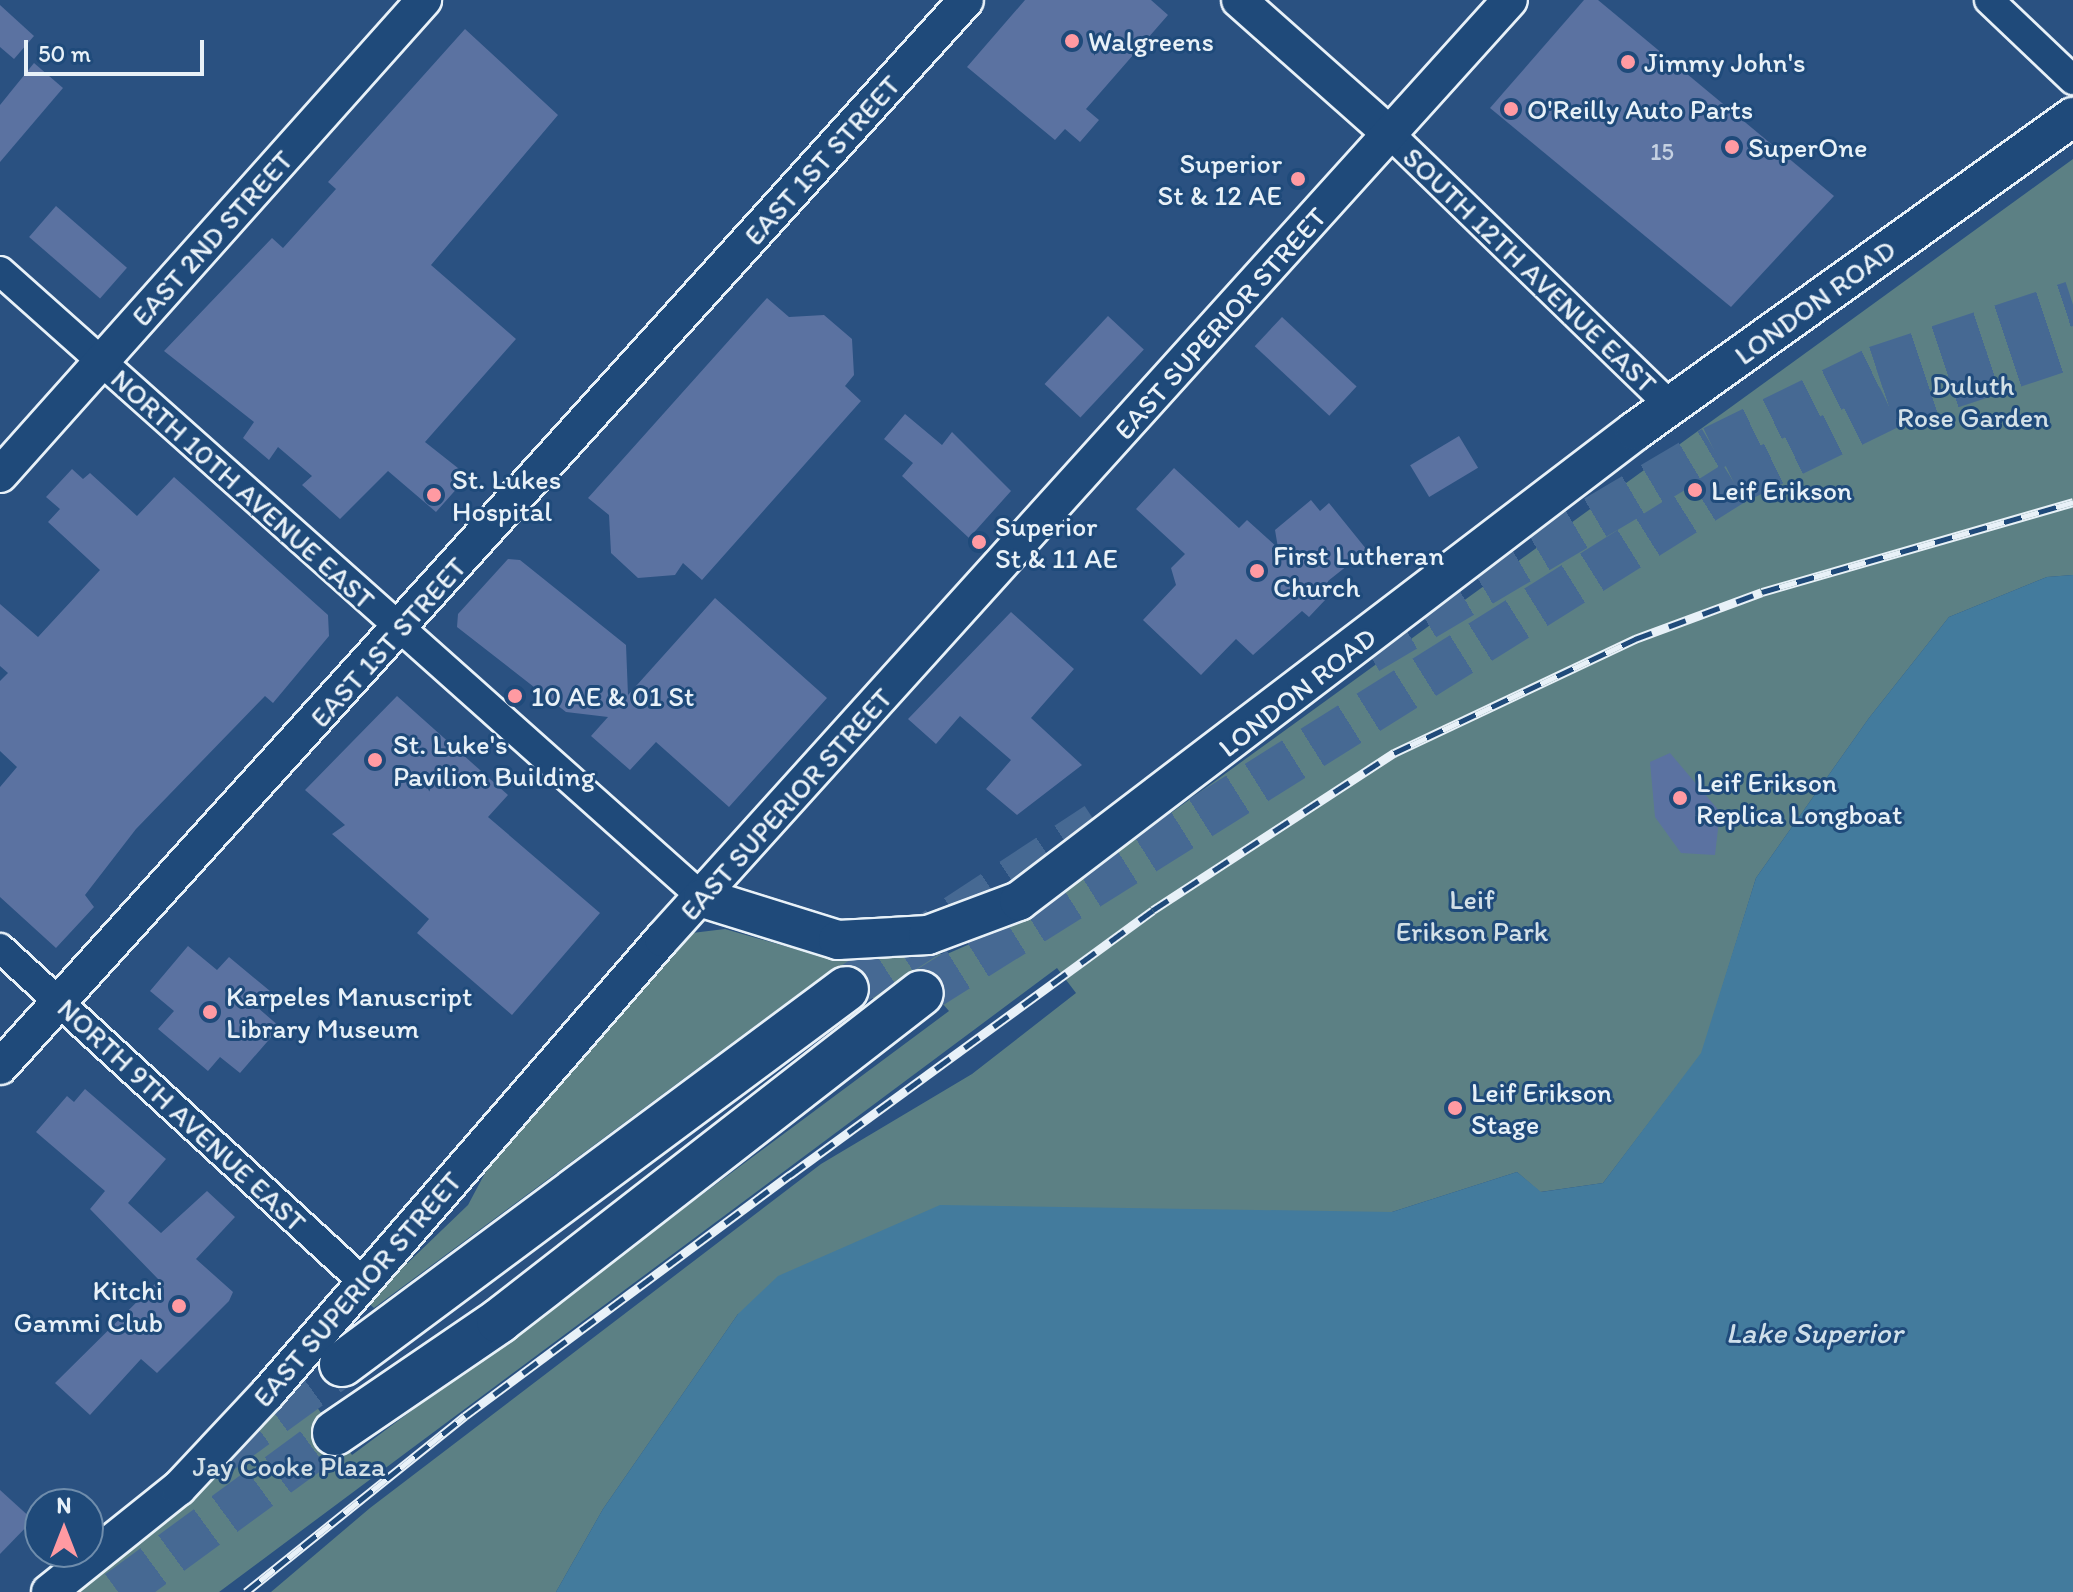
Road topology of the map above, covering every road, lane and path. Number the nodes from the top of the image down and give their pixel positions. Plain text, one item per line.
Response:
1 (424, 0) edge
2 (966, 0) edge
3 (1239, 0) edge
4 (1510, 0) edge
5 (1989, 0) edge
6 (2073, 80) edge
7 (2073, 117) edge
8 (1390, 134) junction
9 (0, 271) edge
10 (102, 362) junction
11 (1671, 406) junction
12 (0, 475) edge
13 (399, 631) junction
14 (703, 898) junction
15 (0, 948) edge
16 (846, 989) tunnel mouth
17 (921, 993) tunnel mouth
18 (58, 1002) junction
19 (0, 1067) edge
20 (363, 1282) junction
21 (342, 1364) tunnel mouth
22 (335, 1433) tunnel mouth
23 (49, 1592) edge

1 - 10 street, EAST 2ND STREET
2 - 13 street, EAST 1ST STREET
3 - 8 street
4 - 8 street, EAST SUPERIOR STREET
5 - 6 street
7 - 11 main road, LONDON ROAD
8 - 11 street, SOUTH 12TH AVENUE EAST
8 - 14 street, EAST SUPERIOR STREET
9 - 10 street, NORTH 10TH AVENUE EAST
10 - 12 street, EAST 2ND STREET
10 - 13 street, NORTH 10TH AVENUE EAST
11 - 14 main road, LONDON ROAD
13 - 14 street, NORTH 10TH AVENUE EAST
13 - 18 street, EAST 1ST STREET
14 - 20 street, EAST SUPERIOR STREET
15 - 18 street, NORTH 9TH AVENUE EAST
16 - 21 highway
17 - 22 highway
18 - 19 street, EAST 1ST STREET
18 - 20 street, NORTH 9TH AVENUE EAST
20 - 23 street, EAST SUPERIOR STREET

